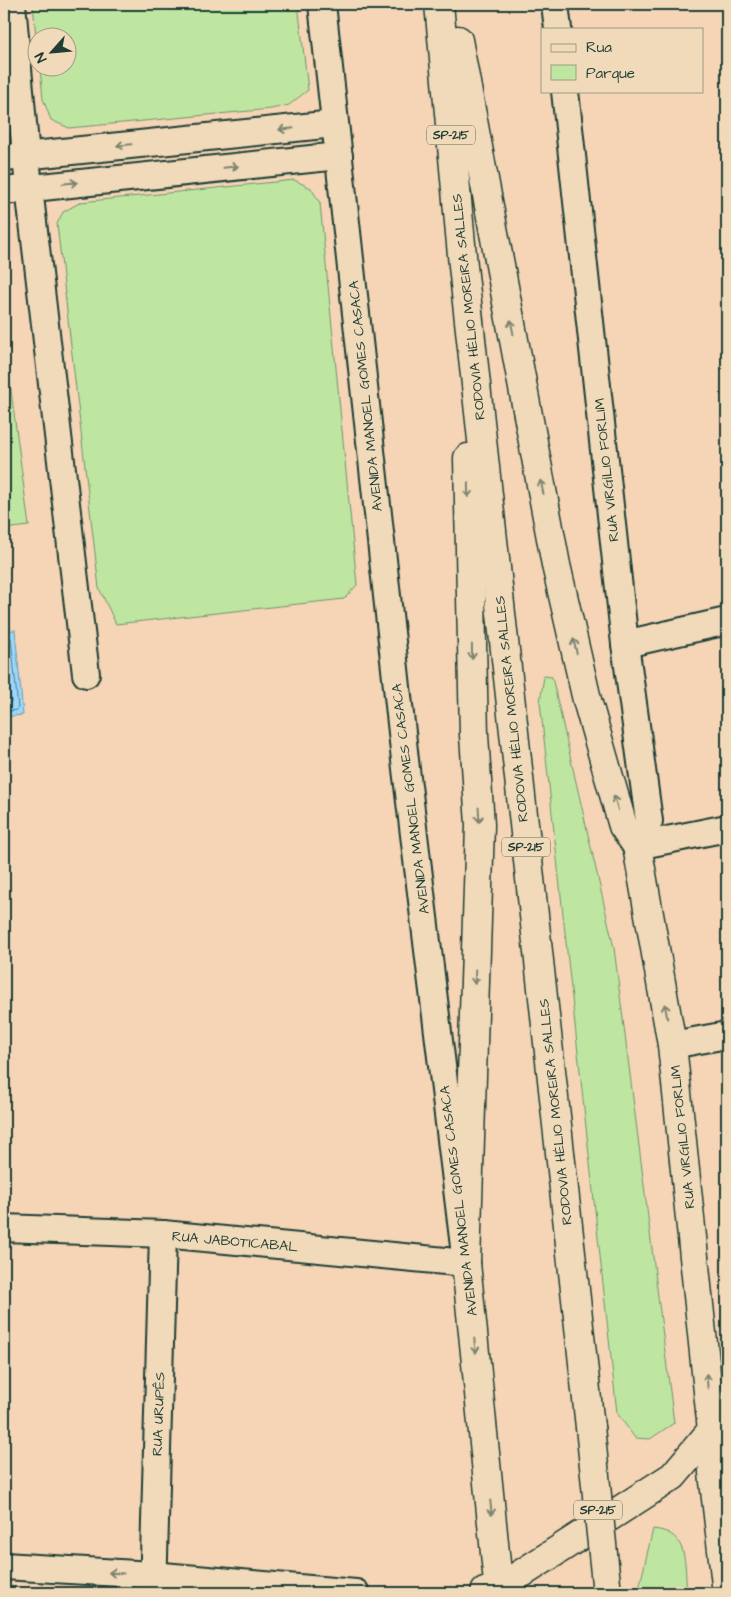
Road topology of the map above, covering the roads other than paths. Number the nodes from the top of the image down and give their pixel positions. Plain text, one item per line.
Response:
1 (12, 4) edge
2 (322, 4) edge
3 (439, 4) edge
4 (451, 4) edge
5 (555, 4) edge
6 (558, 28) edge
7 (565, 92) edge
8 (334, 124) junction
9 (339, 156) junction
10 (15, 157) edge
11 (30, 188) junction
12 (4, 191) edge
13 (463, 266) junction
14 (727, 621) edge
15 (625, 644) junction
16 (86, 674) dead end
17 (727, 828) edge
18 (637, 846) junction
19 (727, 1035) edge
20 (672, 1046) junction
21 (4, 1228) edge
22 (163, 1234) junction
23 (466, 1263) junction
24 (720, 1427) edge
25 (720, 1470) edge
26 (673, 1476) junction
27 (4, 1566) edge
28 (153, 1584) edge
29 (493, 1591) edge
30 (356, 1593) edge
31 (606, 1593) edge
32 (727, 1593) edge

1 - 10 street
2 - 8 street, AVENIDA MANOEL GOMES CASACA
3 - 13 main road, RODOVIA HÉLIO MOREIRA SALLES / SP-215
18 -> 4 main road
5 - 6 street
7 - 15 street, RUA VIRGÍLIO FORLIM
8 - 9 street, AVENIDA MANOEL GOMES CASACA
8 -> 10 street
11 -> 9 street
9 - 23 street, AVENIDA MANOEL GOMES CASACA
10 - 11 street
11 - 12 street
11 - 16 street
13 -> 23 main road
13 - 31 main road, RODOVIA HÉLIO MOREIRA SALLES / SP-215, bridge
14 - 15 street
15 - 18 street, RUA VIRGÍLIO FORLIM
17 - 18 street
20 -> 18 main road, RUA VIRGILIO FORLIM
19 - 20 street
24 -> 20 main road, RUA VIRGILIO FORLIM
21 - 22 street, RUA JABOTICABAL
22 - 23 street, RUA JABOTICABAL
22 - 28 street, RUA URUPÊS
23 -> 29 main road, AVENIDA MANOEL GOMES CASACA
24 - 25 main road, RUA VIRGILIO FORLIM
24 - 26 main road
25 - 26 main road
25 - 32 main road, RUA VIRGILIO FORLIM
26 - 29 main road
28 -> 27 street
28 - 30 street

